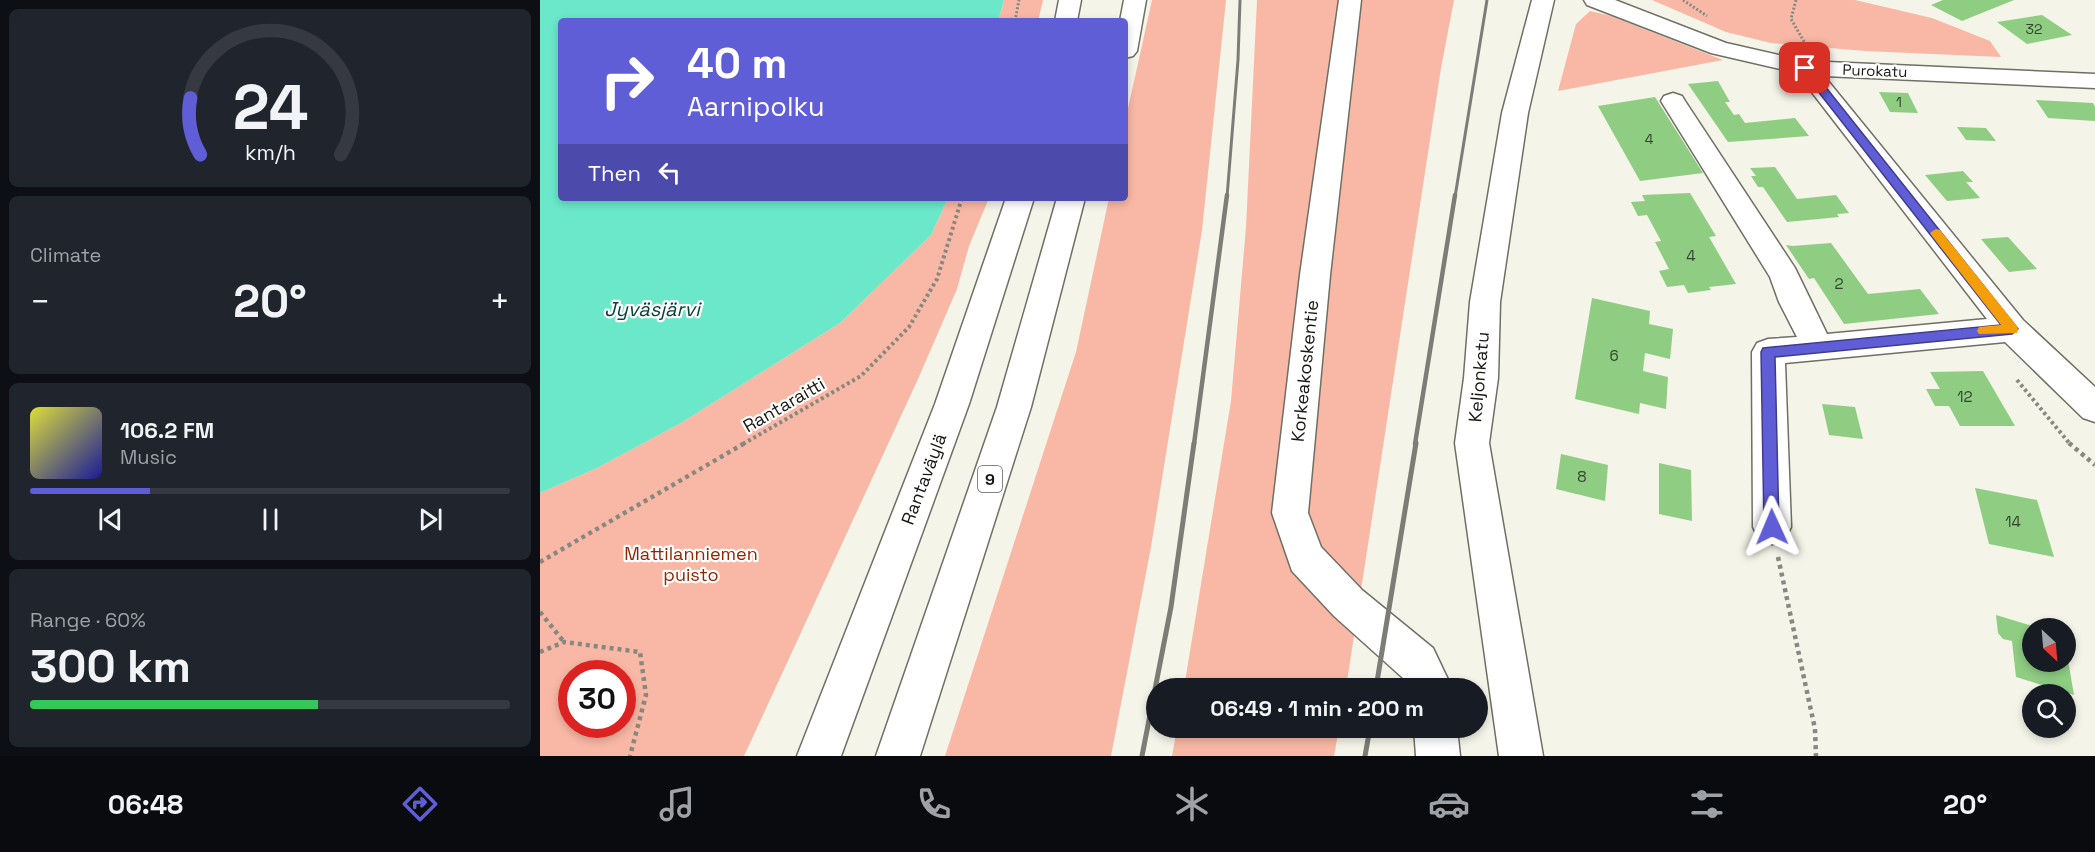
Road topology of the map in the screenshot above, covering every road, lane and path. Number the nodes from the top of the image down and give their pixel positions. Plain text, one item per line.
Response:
1 (1019, 0) edge
2 (1070, 0) edge
3 (1135, 0) edge
4 (1350, 0) edge
5 (1543, 0) edge
6 (1595, 0) edge
7 (1796, 0) edge
8 (1016, 18) edge
9 (1067, 18) edge
10 (1128, 36) edge
11 (1807, 60) junction
12 (2095, 81) edge
13 (1673, 101) dead end
14 (961, 201) edge
15 (1019, 201) edge
16 (1070, 201) edge
17 (2012, 329) junction
18 (1818, 347) junction
19 (2095, 408) edge
20 (1772, 527) joint
21 (540, 562) edge
22 (540, 612) edge
23 (564, 642) junction
24 (540, 652) edge
25 (1426, 678) edge
26 (1437, 738) edge
27 (630, 756) edge
28 (819, 756) edge
29 (898, 756) edge
30 (1438, 756) edge
31 (1521, 756) edge
32 (1816, 756) edge

1 - 8 path
2 - 9 main road
3 - 10 main road
4 - 25 main road, Korkeakoskentie
5 - 31 main road, Keljonkatu
6 - 11 main road, Purokatu
7 - 11 path
11 - 12 main road, Purokatu
11 - 17 main road
13 - 18 main road
14 - 21 path, Rantaraitti
15 - 28 main road, Rantaväylä
16 - 29 main road, 9
17 - 18 main road
17 - 19 main road
18 - 20 main road
20 - 32 path
22 - 23 path
23 - 24 path
23 - 27 path
26 - 30 main road

